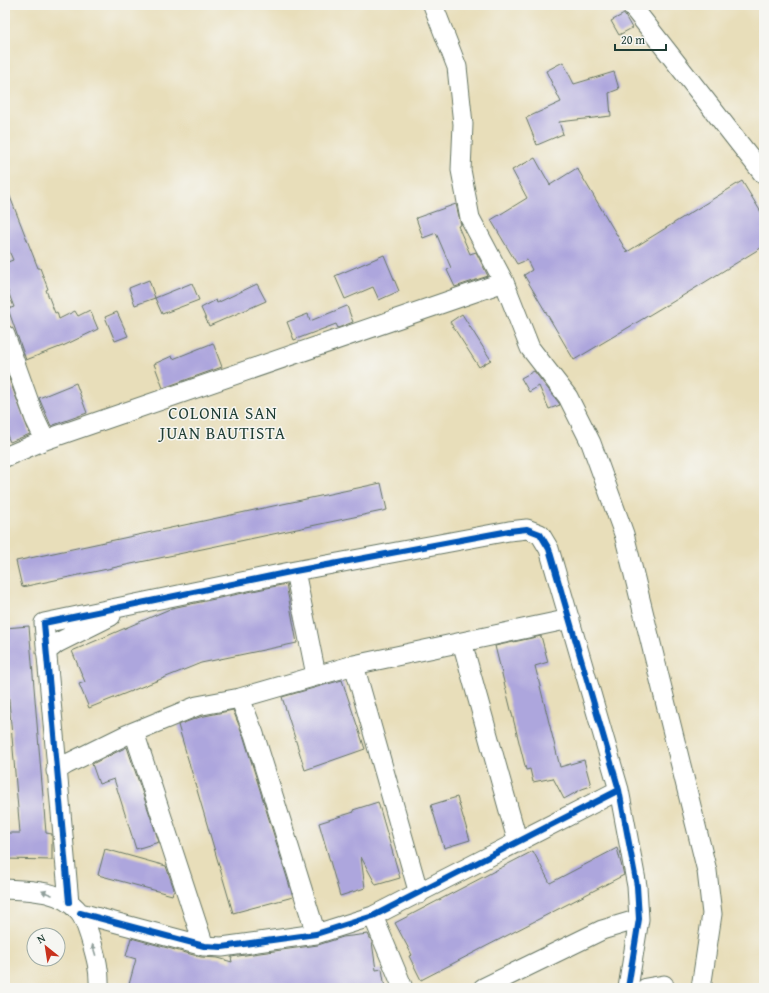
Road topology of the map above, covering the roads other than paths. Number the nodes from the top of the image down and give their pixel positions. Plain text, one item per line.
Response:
1 (433, 5) edge
2 (631, 5) edge
3 (764, 175) edge
4 (504, 282) junction
5 (5, 335) edge
6 (44, 440) junction
7 (5, 457) edge
8 (295, 571) junction
9 (570, 619) junction
10 (462, 642) junction
11 (354, 665) junction
12 (316, 674) junction
13 (240, 698) junction
14 (134, 732) junction
15 (56, 771) junction
16 (619, 790) junction
17 (518, 843) junction
18 (5, 889) edge
19 (419, 894) junction
20 (74, 907) junction
21 (373, 916) junction
22 (639, 919) junction
23 (316, 934) junction
24 (204, 946) junction
25 (99, 988) edge
26 (403, 988) edge
27 (483, 988) edge
28 (628, 988) edge
29 (701, 988) edge

1 - 4 street
2 - 3 street
4 - 6 street
4 - 29 street
5 - 6 street
6 - 7 street
8 - 9 street
8 - 12 street
8 - 15 street
9 - 10 street
9 - 16 street
10 - 11 street
10 - 17 street
11 - 12 street
11 - 19 street
12 - 13 street
13 - 14 street
13 - 23 street
14 - 15 street
14 - 24 street
15 - 20 street
16 - 17 street
16 - 22 street
17 - 19 street
20 -> 18 street
19 - 21 street
20 - 24 street
25 -> 20 street
21 - 23 street
21 - 26 street
22 - 27 street
22 - 28 street
23 - 24 street

